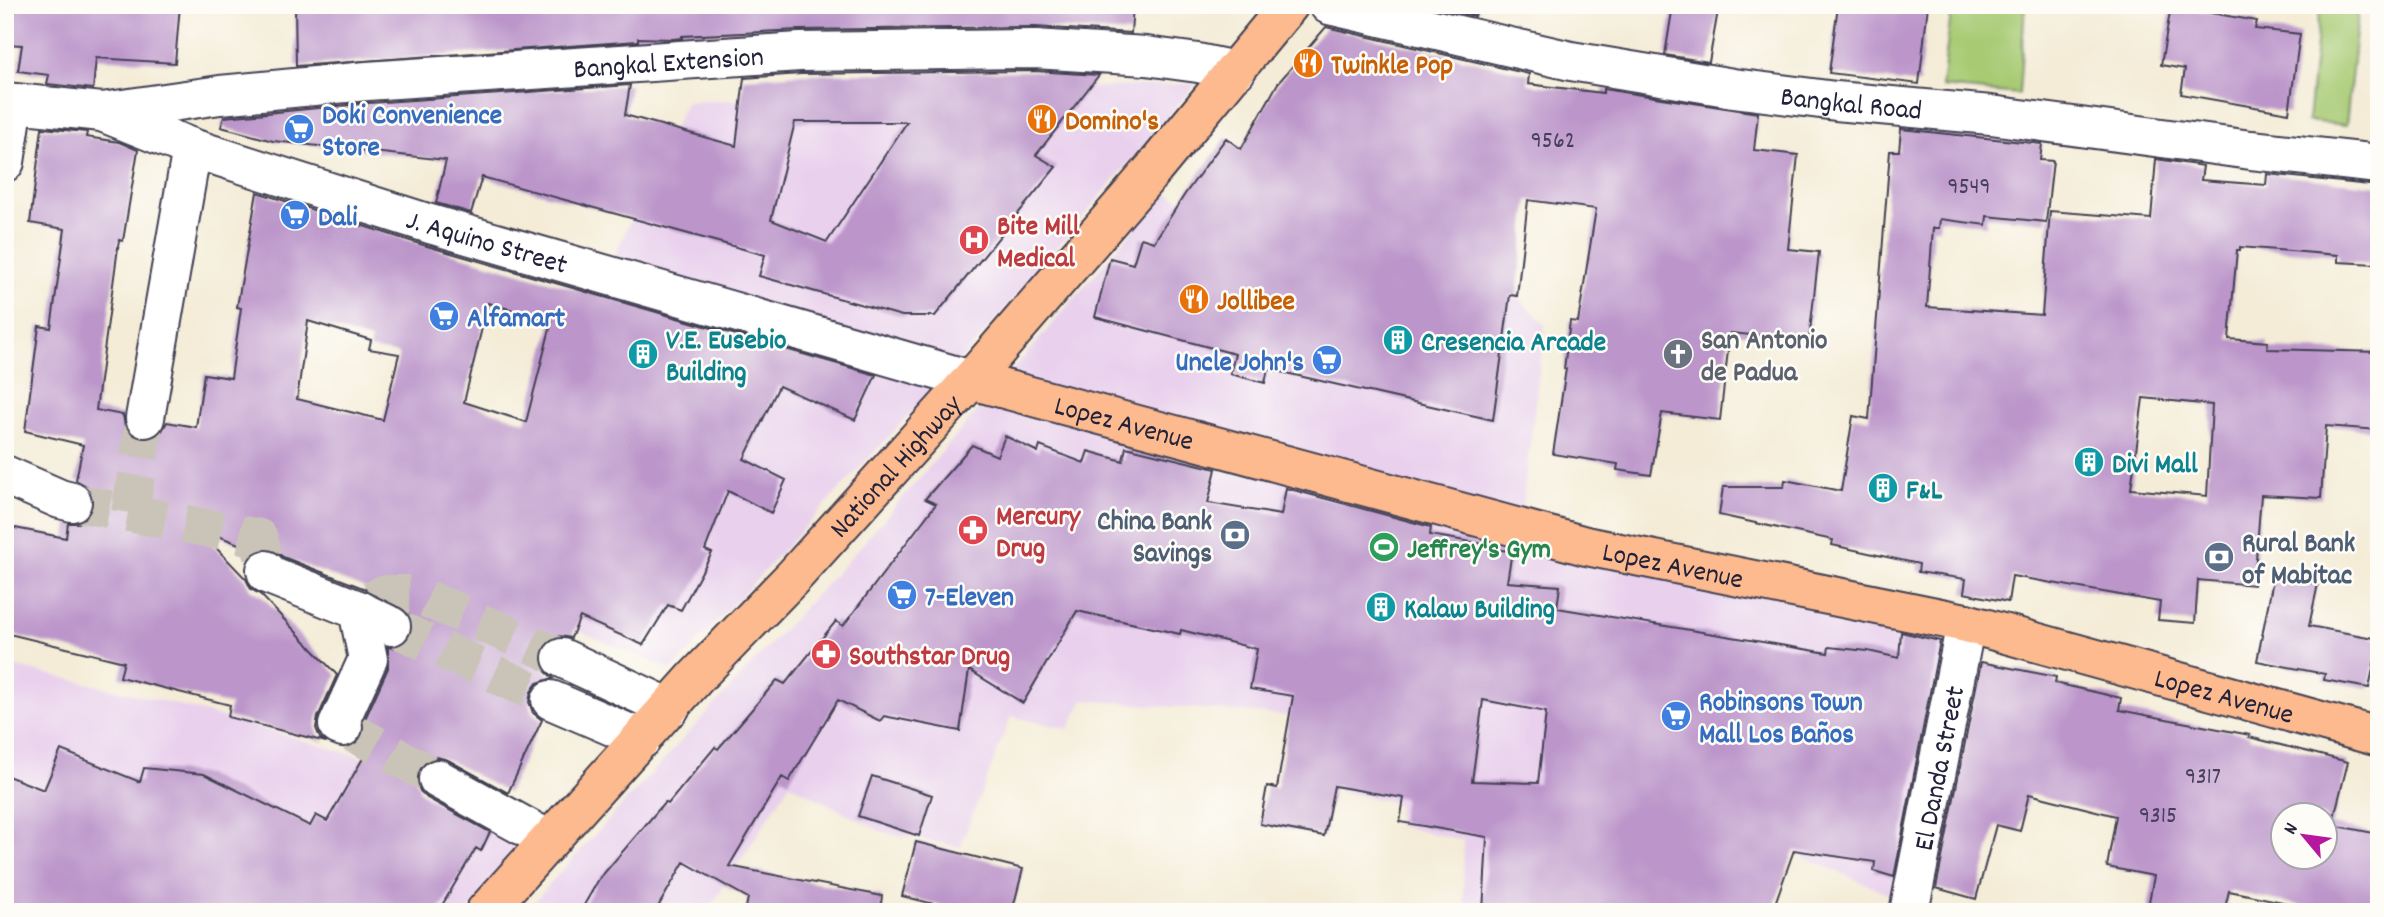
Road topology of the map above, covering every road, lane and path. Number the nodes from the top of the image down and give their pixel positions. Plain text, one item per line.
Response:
1 (1289, 5) edge
2 (1329, 5) edge
3 (1236, 71) junction
4 (10, 103) edge
5 (102, 112) junction
6 (192, 148) junction
7 (5, 162) edge
8 (2379, 164) edge
9 (971, 380) junction
10 (145, 418) tunnel mouth
11 (5, 475) edge
12 (72, 502) tunnel mouth
13 (266, 570) dead end
14 (1966, 623) junction
15 (562, 658) tunnel mouth
16 (551, 700) tunnel mouth
17 (670, 708) junction
18 (343, 727) dead end
19 (2379, 737) edge
20 (642, 739) junction
21 (438, 779) tunnel mouth
22 (549, 840) junction
23 (485, 912) edge
24 (1909, 912) edge

1 - 3 main road, National Highway
2 - 8 street, Bangkal Road
3 - 5 street, Bangkal Extension
3 - 9 main road, National Highway
4 - 5 street, J. Aquino Street
4 - 7 street
5 - 6 street, J. Aquino Street
6 - 9 street, J. Aquino Street
6 - 10 street
9 - 14 main road, Lopez Avenue
9 - 17 main road, National Highway
11 - 12 street
13 - 18 street
14 - 19 main road, Lopez Avenue
14 - 24 street, El Danda Street
15 - 17 street
16 - 20 street
17 - 20 main road, National Highway
20 - 22 main road, National Highway
21 - 22 street
22 - 23 main road, National Highway

